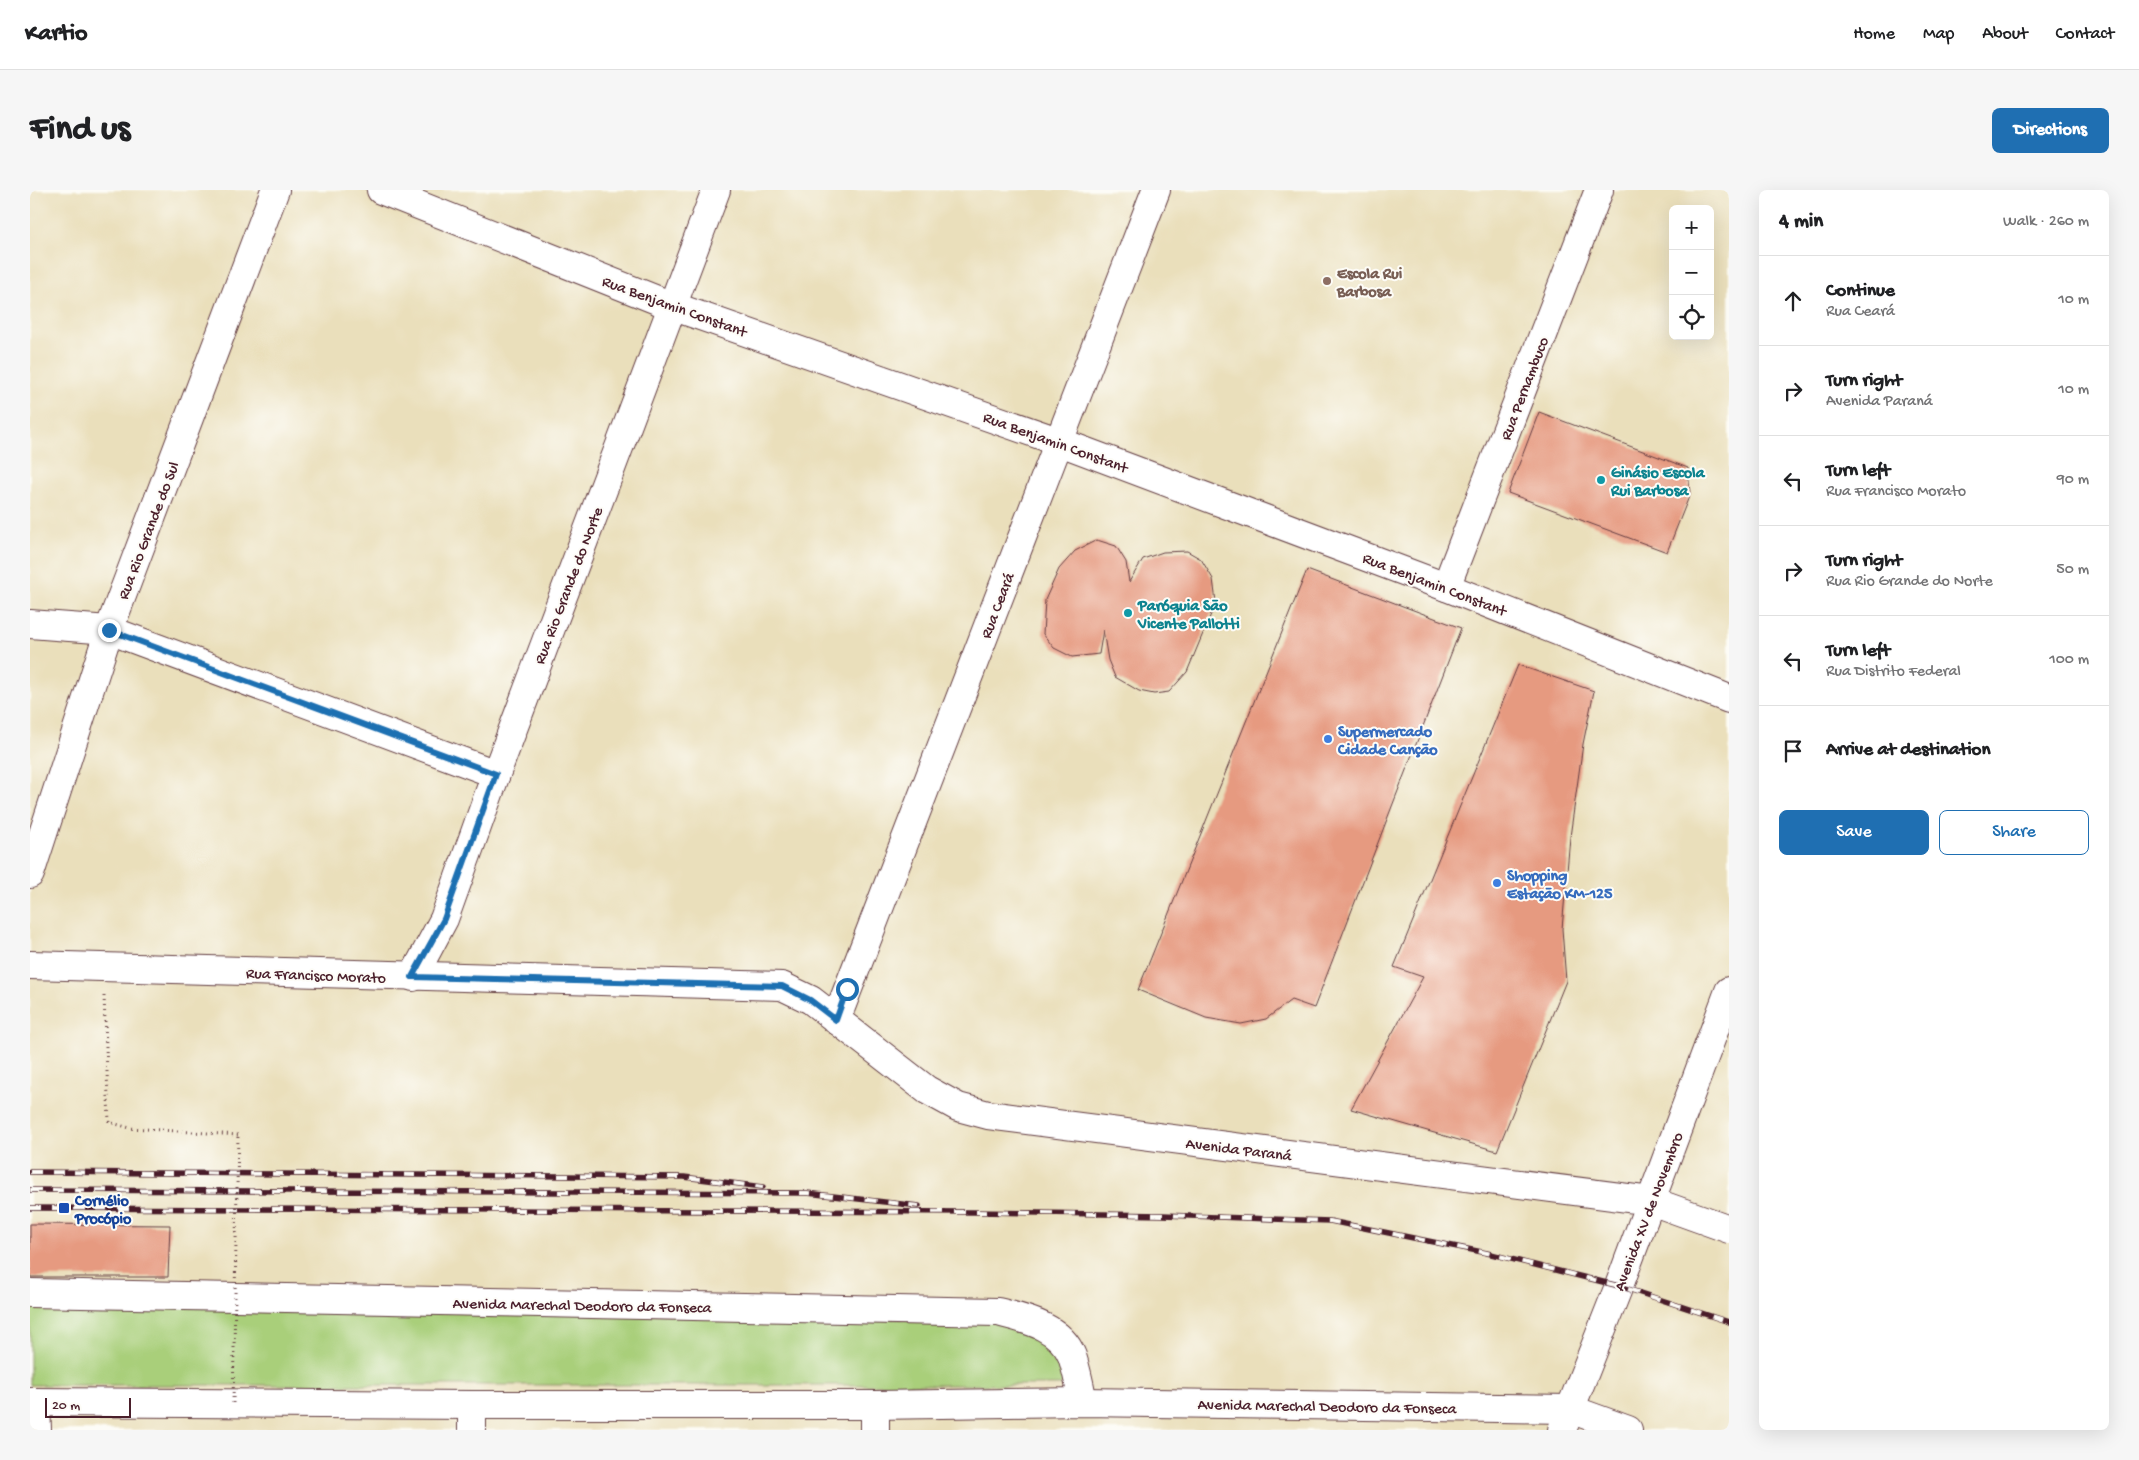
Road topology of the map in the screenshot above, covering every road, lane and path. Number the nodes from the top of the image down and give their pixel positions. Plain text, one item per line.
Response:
1 (275, 190) edge
2 (381, 190) edge
3 (716, 190) edge
4 (1156, 190) edge
5 (1599, 190) edge
6 (672, 306) junction
7 (1060, 442) junction
8 (1446, 586) junction
9 (30, 624) edge
10 (109, 630) junction
11 (1729, 700) edge
12 (496, 774) junction
13 (30, 874) edge
14 (30, 965) edge
15 (103, 968) junction
16 (412, 977) junction
17 (782, 986) joint
18 (1729, 991) edge
19 (836, 1020) junction
20 (1651, 1201) junction
21 (1729, 1229) edge
22 (30, 1293) edge
23 (33, 1402) edge
24 (1083, 1402) junction
25 (233, 1403) junction
26 (472, 1418) edge
27 (875, 1418) edge
28 (1566, 1420) edge
29 (36, 1430) edge
30 (1628, 1430) edge

1 - 10 street, Rua Rio Grande do Sul
2 - 6 street, Rua Benjamin Constant
3 - 6 street, Rua Rio Grande do Norte
4 - 7 street, Rua Ceará
5 - 8 street, Rua Pernambuco
6 - 7 street, Rua Benjamin Constant
6 - 12 street, Rua Rio Grande do Norte
7 - 8 street, Rua Benjamin Constant
7 - 19 street, Rua Ceará
8 - 11 street, Rua Benjamin Constant
9 - 10 street
10 - 12 street
10 - 13 street, Rua Rio Grande do Sul
12 - 16 street, Rua Rio Grande do Norte
14 - 15 street, Rua Francisco Morato
15 - 16 street, Rua Francisco Morato
15 - 25 path, bridge
16 - 17 street, Rua Francisco Morato
17 - 19 street, Avenida Paraná
18 - 20 street, Avenida XV de Novembro
19 - 20 street, Avenida Paraná
20 - 21 street, Avenida Paraná
20 - 28 street, Avenida XV de Novembro
22 - 24 street, Avenida Marechal Deodoro da Fonseca
23 - 25 street, Avenida Marechal Deodoro da Fonseca
23 - 29 street
24 - 27 street, Avenida Marechal Deodoro da Fonseca
24 - 28 street, Avenida Marechal Deodoro da Fonseca
25 - 26 street, Avenida Marechal Deodoro da Fonseca
26 - 27 street, Avenida Marechal Deodoro da Fonseca
28 - 30 street, Avenida Marechal Deodoro da Fonseca

